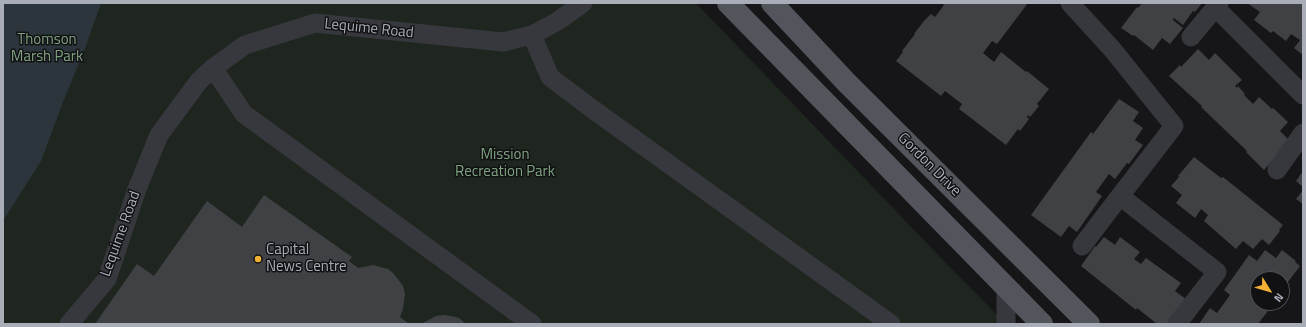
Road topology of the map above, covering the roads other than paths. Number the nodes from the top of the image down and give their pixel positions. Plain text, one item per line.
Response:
1 (583, 3) edge
2 (728, 3) edge
3 (772, 3) edge
4 (1070, 3) edge
5 (1217, 5) edge
6 (532, 35) junction
7 (1191, 37) dead end
8 (213, 68) junction
9 (1303, 94) edge
10 (1303, 133) edge
11 (1277, 170) dead end
12 (1120, 196) junction
13 (1082, 246) dead end
14 (1006, 287) junction
15 (69, 324) edge
16 (532, 324) edge
17 (891, 324) edge
18 (1006, 324) edge
19 (1042, 324) edge
20 (1089, 324) edge
21 (1177, 324) edge

1 - 6 street, Lequime Road
2 - 14 main road, Gordon Drive
3 - 20 main road, Gordon Drive
4 - 12 street
5 - 7 street
5 - 9 street
6 - 8 street, Lequime Road
6 - 17 street
8 - 15 street, Lequime Road
8 - 16 street
10 - 11 street
12 - 13 street
12 - 21 street
14 - 18 street
14 - 19 main road, Gordon Drive

